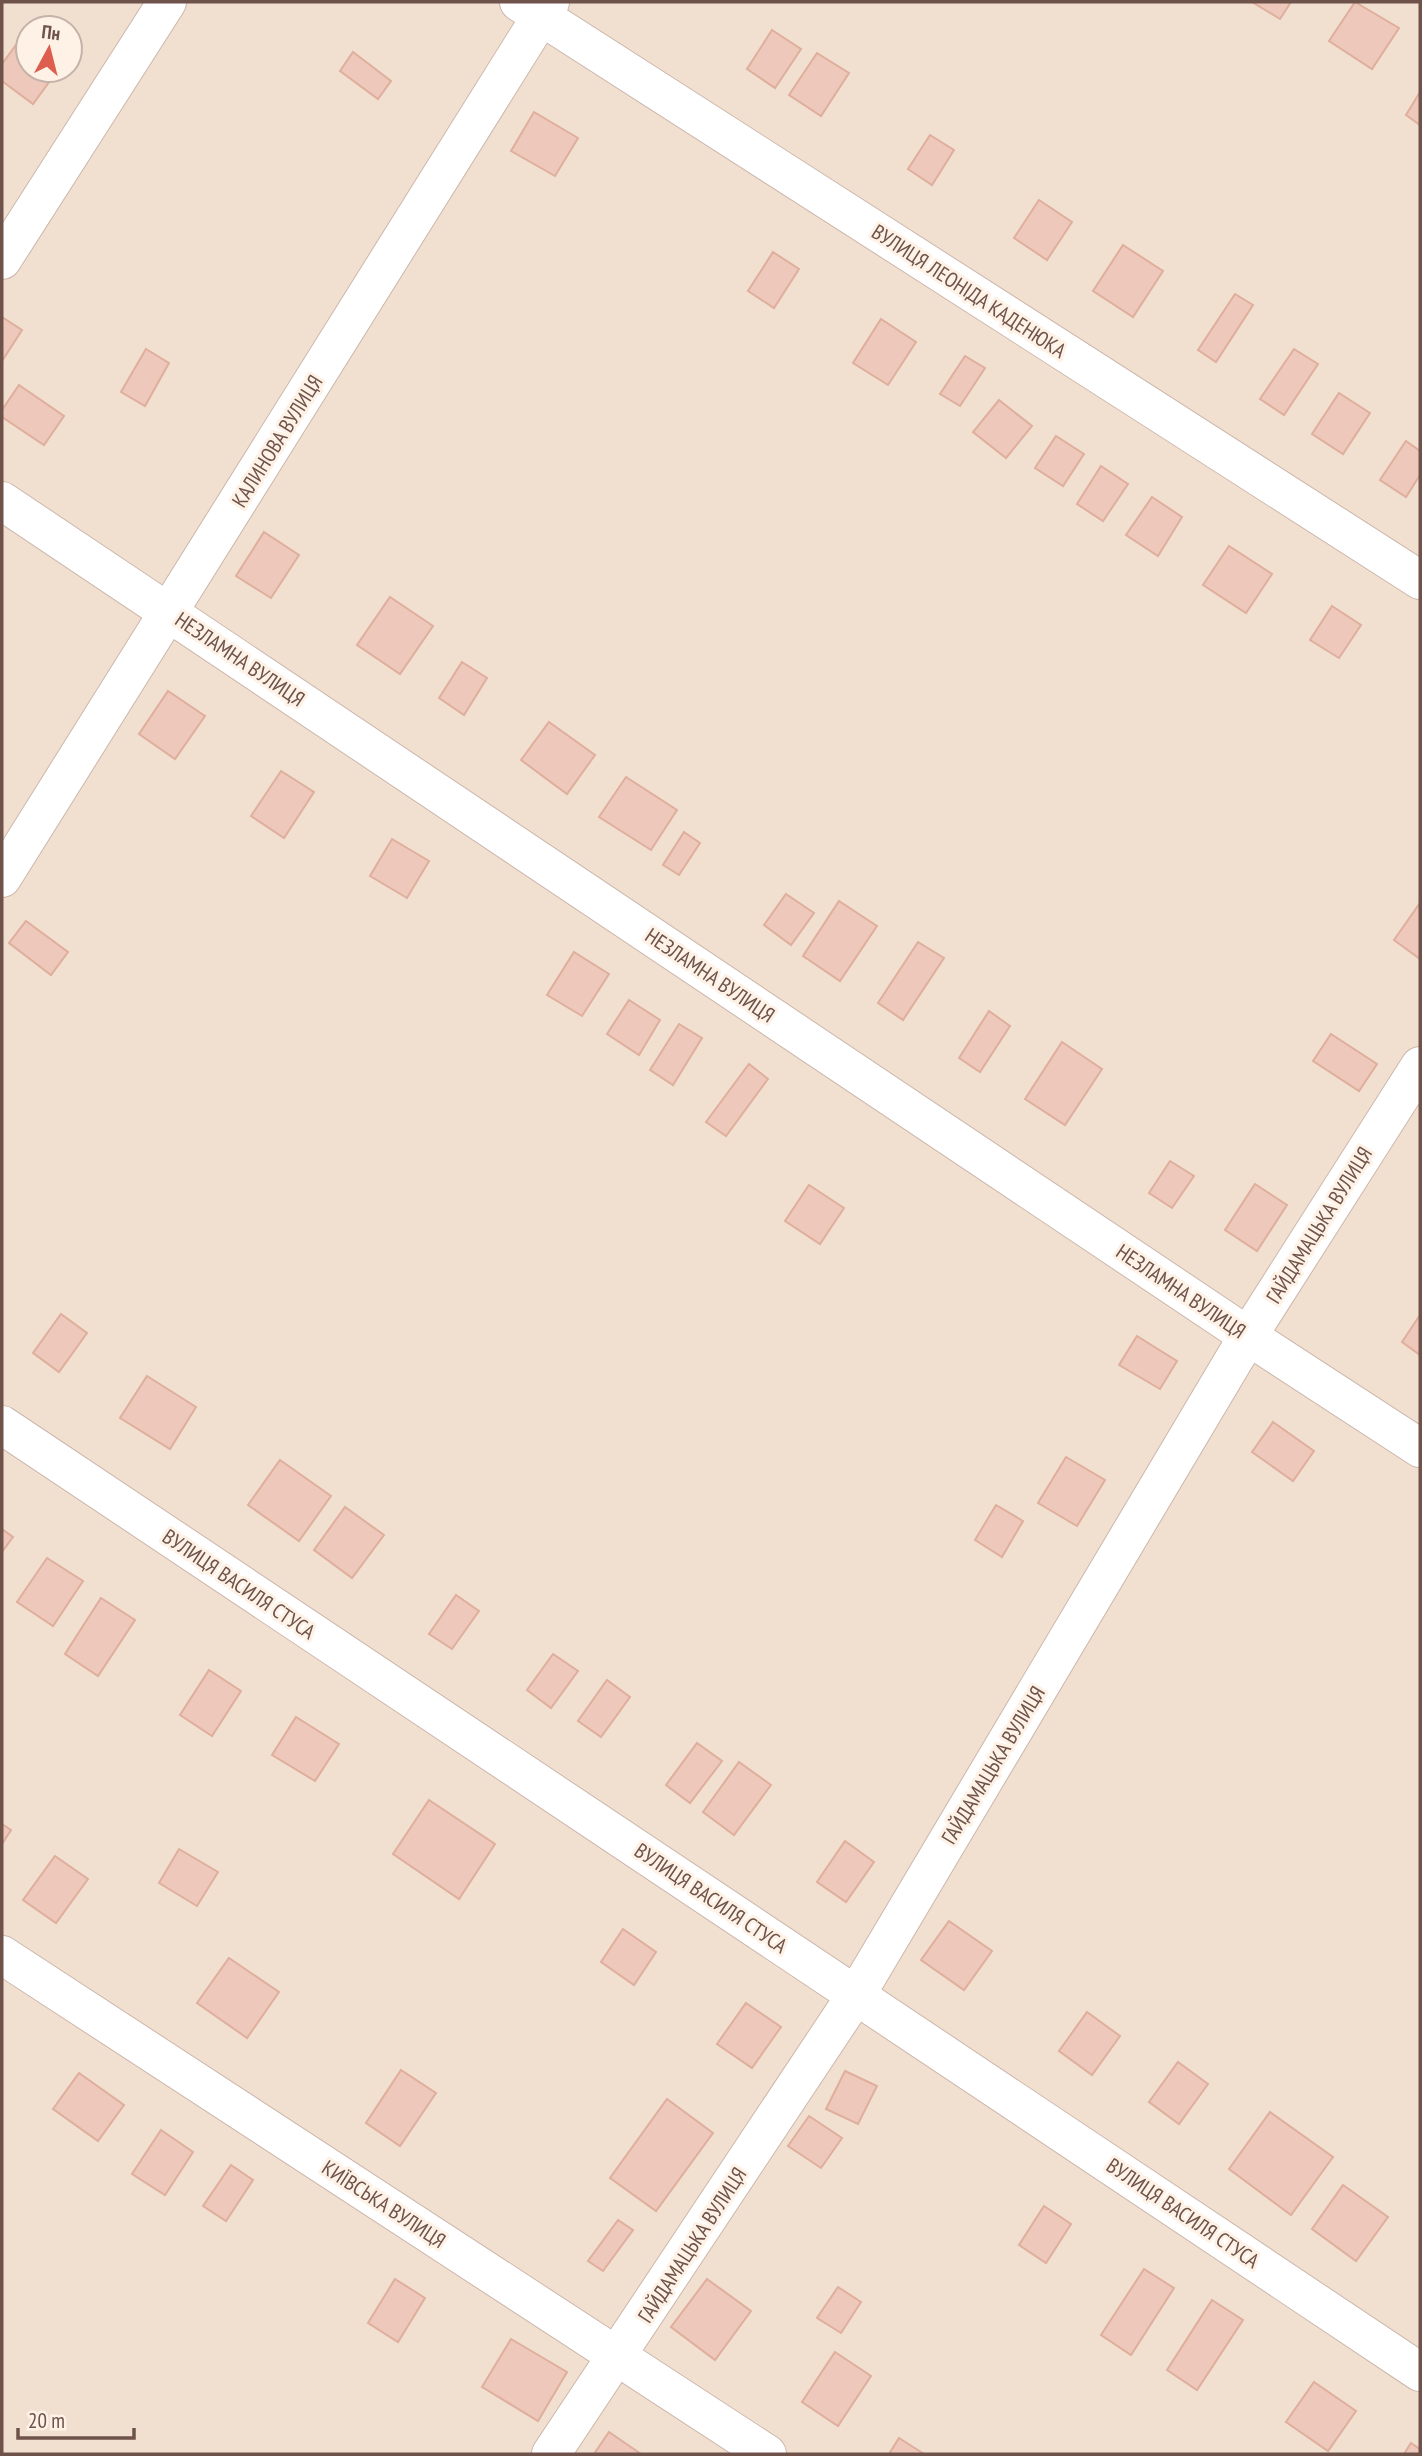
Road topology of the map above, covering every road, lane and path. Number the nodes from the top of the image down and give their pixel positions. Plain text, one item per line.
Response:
1 (167, 2) edge
2 (536, 7) edge
3 (2, 260) edge
4 (2, 501) edge
5 (1420, 580) edge
6 (170, 612) junction
7 (2, 878) edge
8 (1420, 1066) edge
9 (1248, 1336) junction
10 (2, 1425) edge
11 (1420, 1448) edge
12 (2, 1955) edge
13 (856, 1995) junction
14 (618, 2356) junction
15 (1420, 2372) edge
16 (551, 2454) edge
17 (767, 2454) edge

1 - 3 street
2 - 5 street, ВУЛИЦЯ ЛЕОНІДА КАДЕНЮКА
2 - 6 street, КАЛИНОВА ВУЛИЦЯ
4 - 6 street, НЕЗЛАМНА ВУЛИЦЯ
6 - 7 street, КАЛИНОВА ВУЛИЦЯ
6 - 9 street, НЕЗЛАМНА ВУЛИЦЯ
8 - 9 street, ГАЙДАМАЦЬКА ВУЛИЦЯ
9 - 11 street, НЕЗЛАМНА ВУЛИЦЯ
9 - 13 street, ГАЙДАМАЦЬКА ВУЛИЦЯ
10 - 13 street, ВУЛИЦЯ ВАСИЛЯ СТУСА
12 - 14 street, КИЇВСЬКА ВУЛИЦЯ
13 - 14 street, ГАЙДАМАЦЬКА ВУЛИЦЯ
13 - 15 street, ВУЛИЦЯ ВАСИЛЯ СТУСА
14 - 16 street, ГАЙДАМАЦЬКА ВУЛИЦЯ
14 - 17 street, КИЇВСЬКА ВУЛИЦЯ

